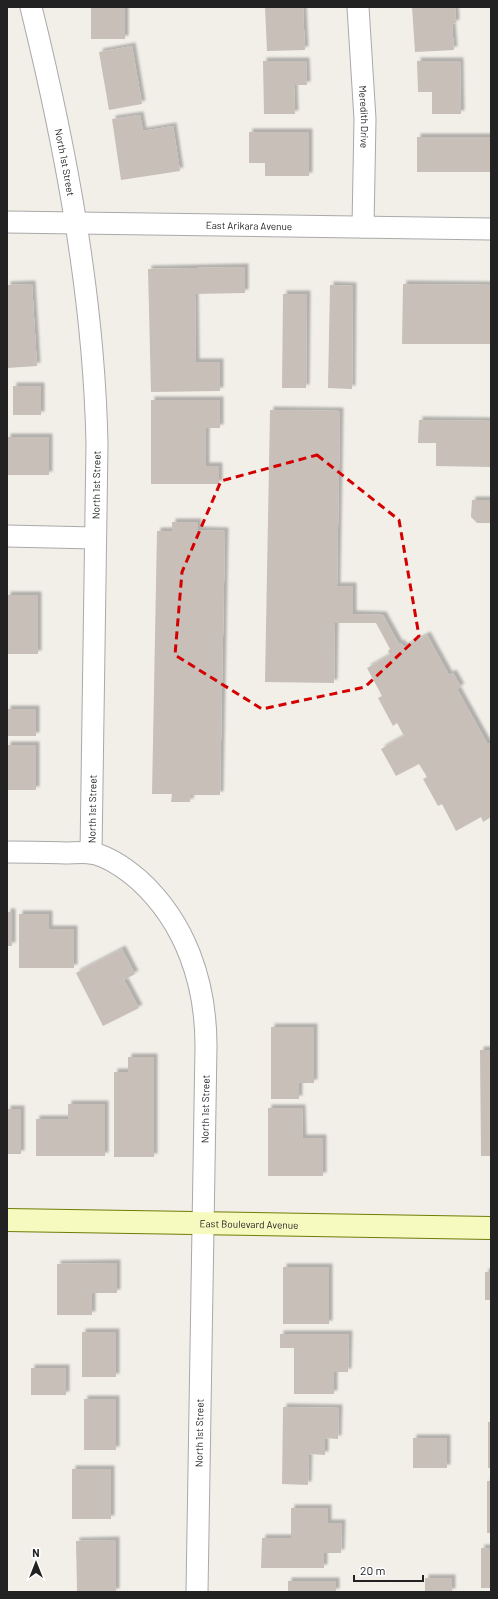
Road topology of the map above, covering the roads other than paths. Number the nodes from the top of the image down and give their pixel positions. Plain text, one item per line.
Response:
1 (31, 7) edge
2 (358, 7) edge
3 (7, 222) edge
4 (75, 223) junction
5 (364, 227) junction
6 (491, 229) edge
7 (7, 536) edge
8 (95, 538) junction
9 (7, 852) edge
10 (91, 853) junction
11 (7, 1220) edge
12 (202, 1223) junction
13 (491, 1228) edge
14 (197, 1592) edge

1 - 4 street, North 1st Street
2 - 5 street, Meredith Drive
3 - 4 street, East Arikara Avenue
4 - 5 street, East Arikara Avenue
4 - 8 street, North 1st Street
5 - 6 street, East Arikara Avenue
7 - 8 street
8 - 10 street, North 1st Street
9 - 10 street
10 - 12 street, North 1st Street
11 - 12 street, East Boulevard Avenue
12 - 13 street, East Boulevard Avenue
12 - 14 street, North 1st Street

